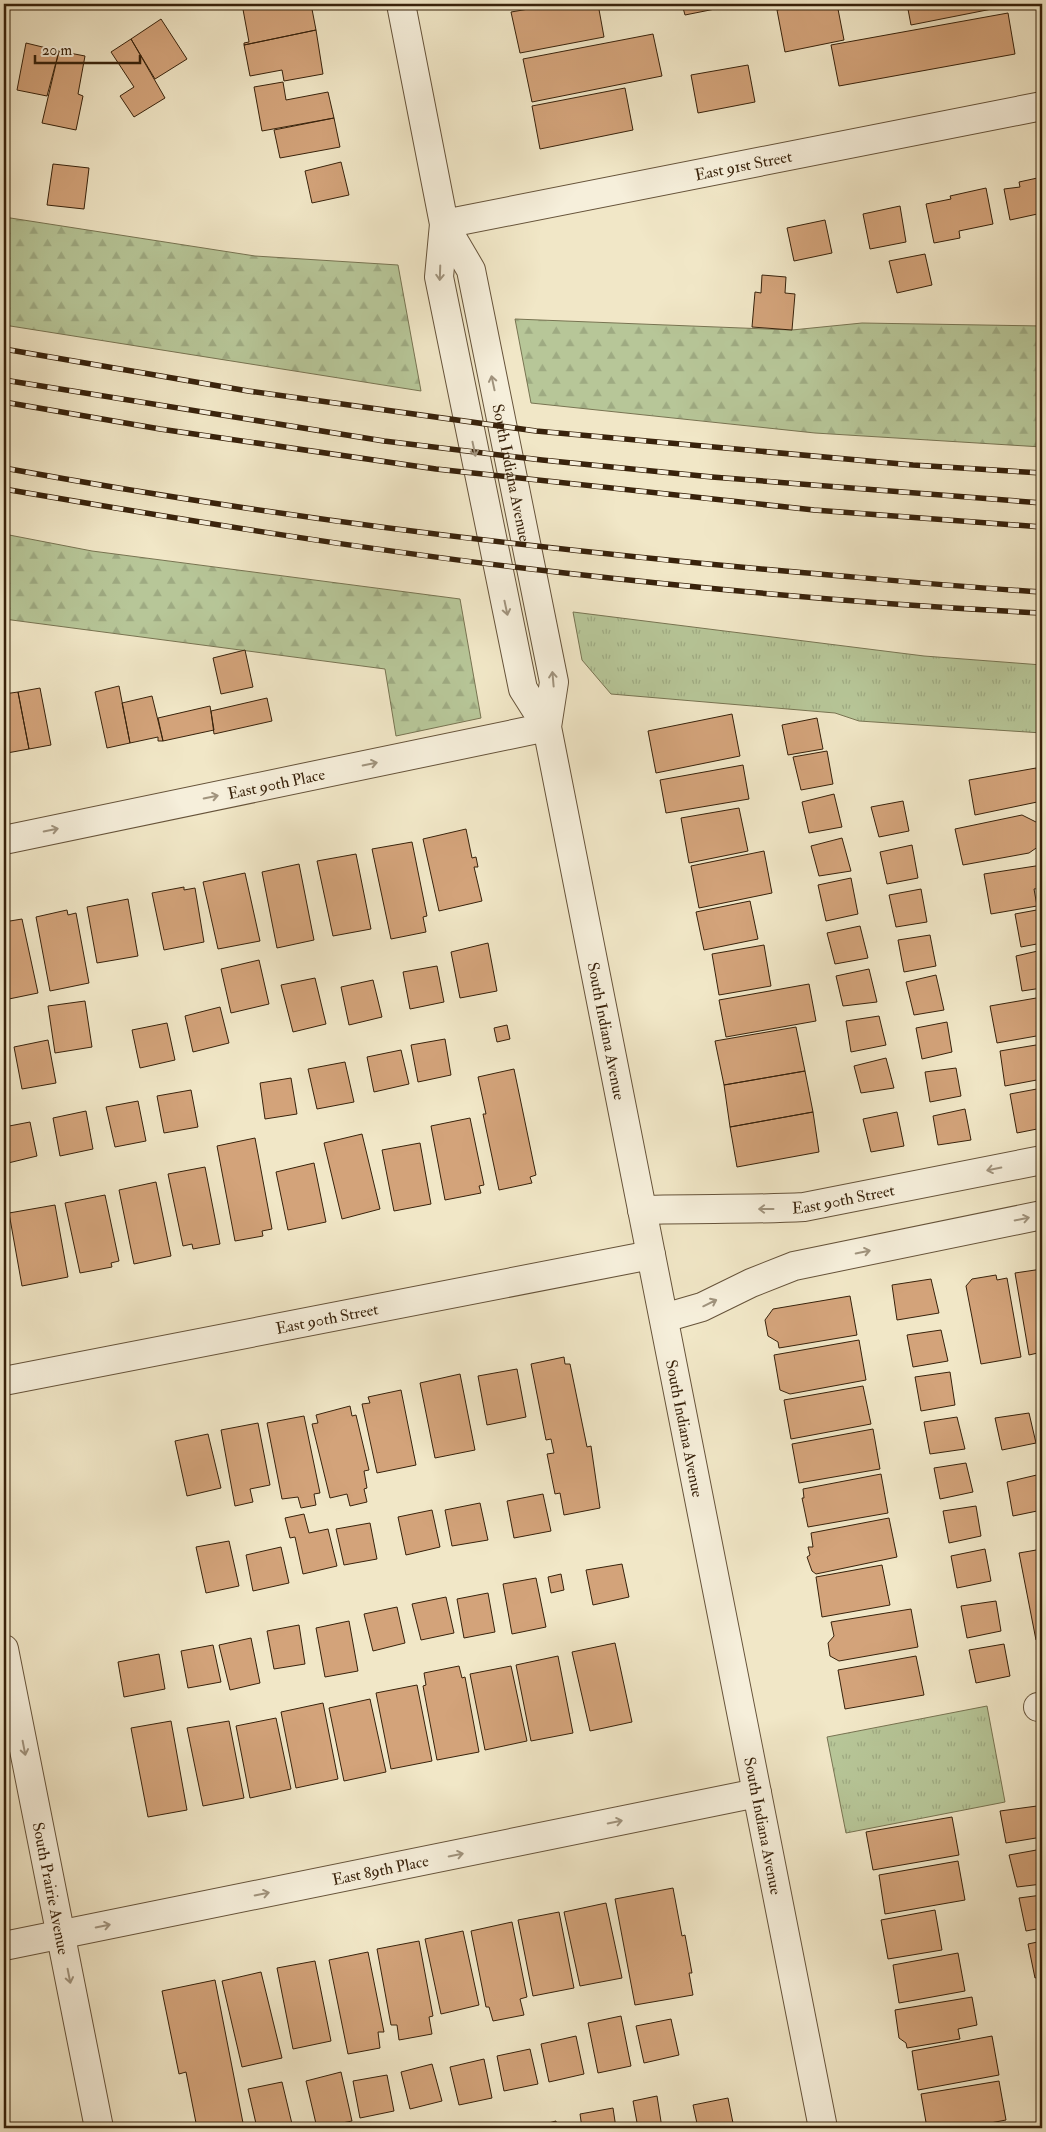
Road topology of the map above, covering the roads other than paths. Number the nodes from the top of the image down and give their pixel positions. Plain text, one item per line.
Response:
1 (401, 4) edge
2 (1042, 106) edge
3 (444, 224) junction
4 (547, 727) junction
5 (4, 840) edge
6 (1042, 1160) edge
7 (642, 1210) junction
8 (1042, 1215) edge
9 (651, 1255) junction
10 (664, 1318) junction
11 (4, 1381) edge
12 (4, 1649) edge
13 (757, 1793) junction
14 (61, 1935) junction
15 (4, 1946) edge
16 (99, 2128) edge
17 (823, 2128) edge

1 - 3 street, South Indiana Avenue
2 - 3 street, East 91st Street
3 - 4 street, South Indiana Avenue
5 -> 4 street, East 90th Place
4 - 7 street, South Indiana Avenue
6 -> 7 street, East 90th Street
7 - 9 street, South Indiana Avenue
10 -> 8 street
9 - 10 street, South Indiana Avenue
9 - 11 street, East 90th Street
10 - 13 street, South Indiana Avenue
12 -> 14 street, South Prairie Avenue
14 -> 13 street, East 89th Place
13 - 17 street, South Indiana Avenue
14 - 15 street, East 89th Place
14 -> 16 street, South Prairie Avenue

